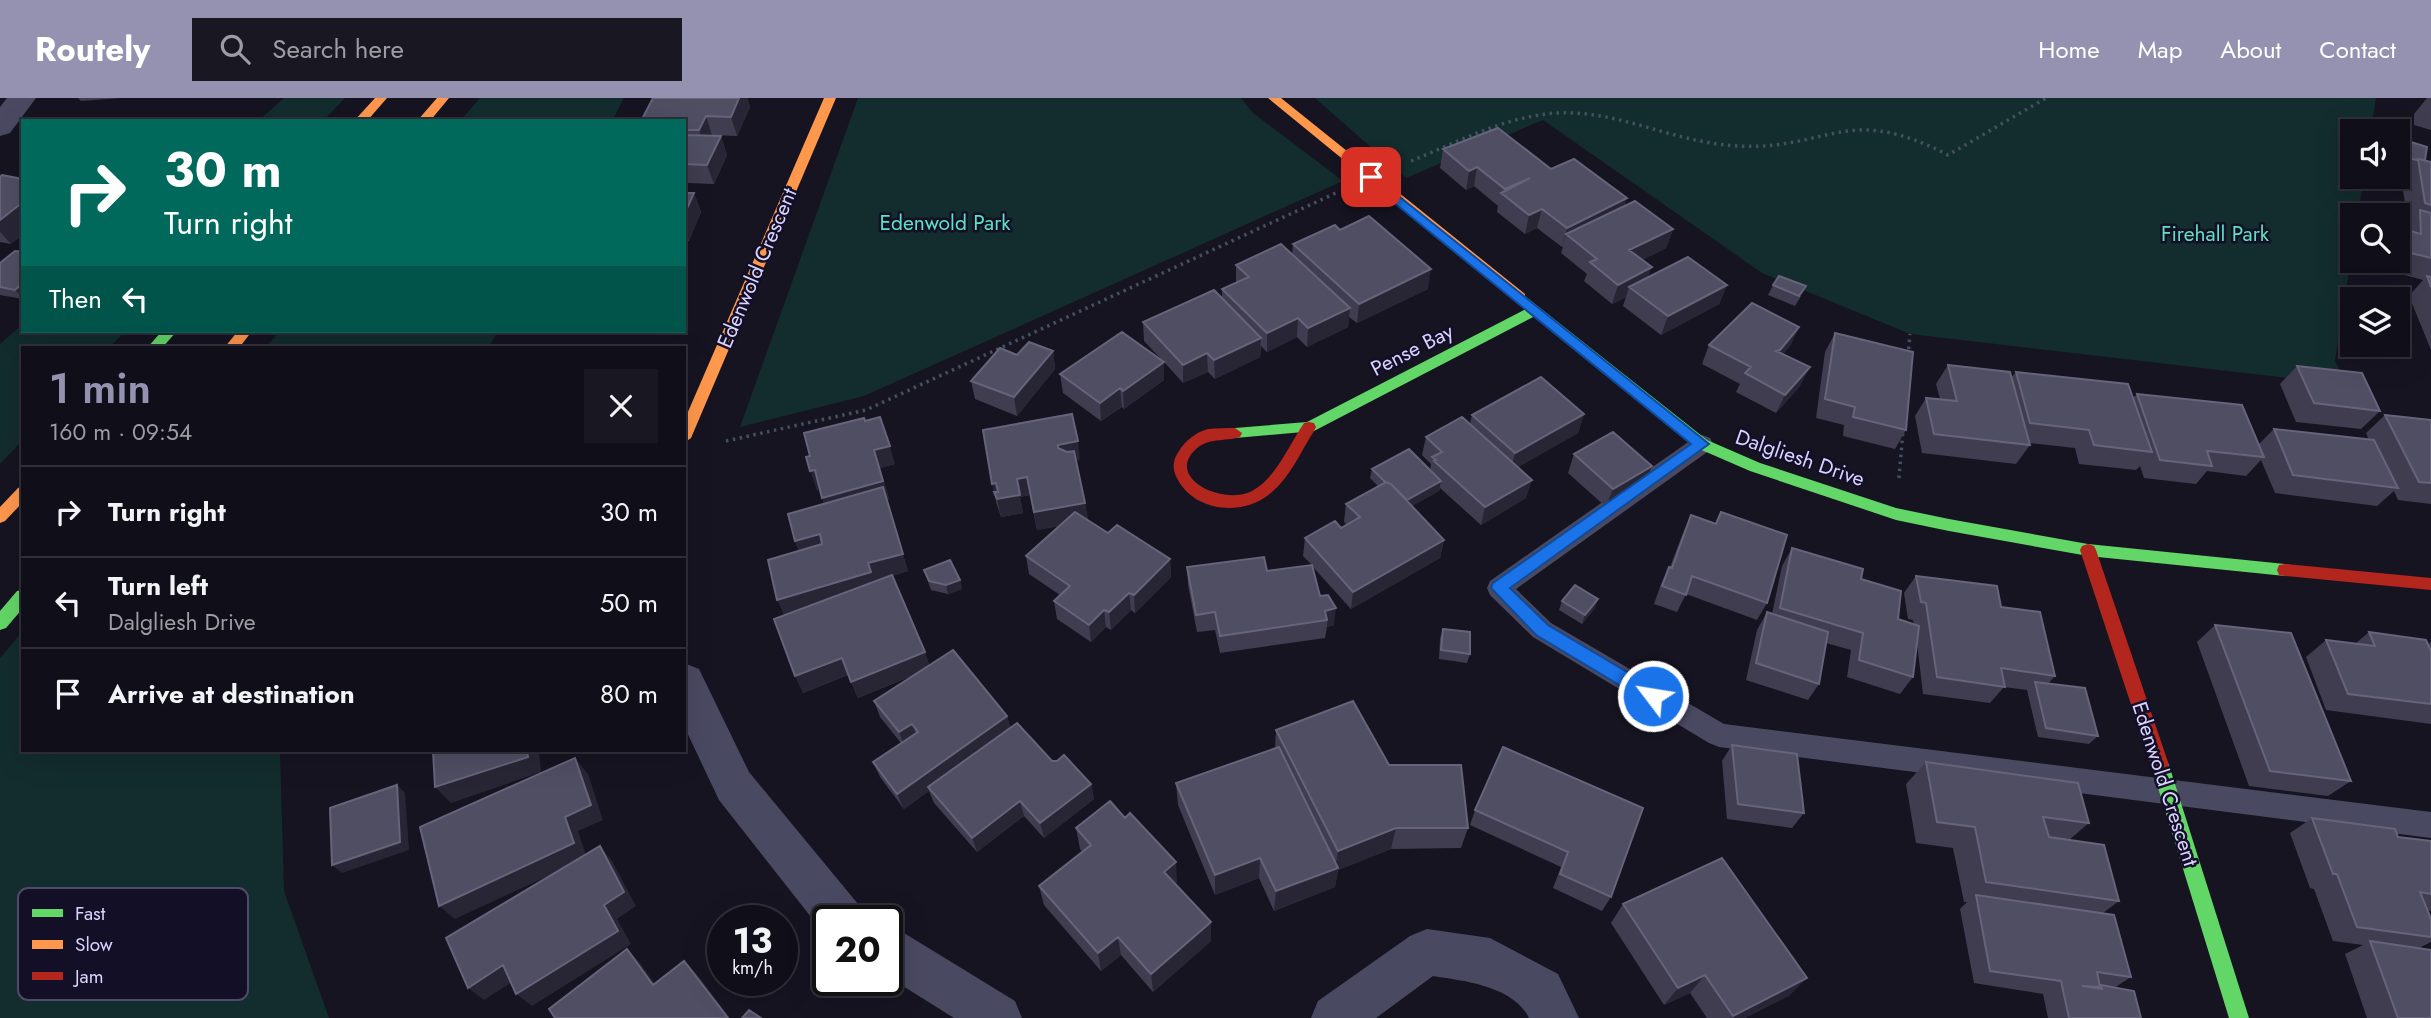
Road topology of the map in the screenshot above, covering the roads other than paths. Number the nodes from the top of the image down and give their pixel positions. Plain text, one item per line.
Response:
1 (22, 98) edge
2 (381, 98) edge
3 (443, 98) edge
4 (830, 98) edge
5 (1274, 98) edge
6 (362, 119) edge
7 (425, 119) edge
8 (0, 127) edge
9 (1535, 310) junction
10 (168, 333) edge
11 (156, 346) edge
12 (1309, 427) junction
13 (686, 433) edge
14 (1702, 444) junction
15 (21, 494) edge
16 (0, 517) edge
17 (2088, 550) junction
18 (2431, 584) edge
19 (21, 598) edge
20 (0, 623) edge
21 (686, 685) edge
22 (2169, 793) junction
23 (2431, 825) edge
24 (830, 905) edge
25 (903, 959) edge
26 (998, 1018) edge
27 (1335, 1018) edge
28 (1555, 1018) edge
29 (2239, 1018) edge

1 - 8 street
2 - 6 street
3 - 7 street
4 - 13 street, Edenwold Crescent
5 - 9 street, Dalgliesh Drive
9 - 12 street, Pense Bay
9 - 14 street, Dalgliesh Drive
10 - 11 street
12 - 12 street, Pense Bay
14 - 17 street, Dalgliesh Drive
14 - 22 lane
15 - 16 street
17 - 18 street, Dalgliesh Drive
17 - 22 street, Edenwold Crescent
19 - 20 street
21 - 24 street
22 - 23 lane
22 - 29 street, Edenwold Crescent
25 - 26 street
27 - 28 street

